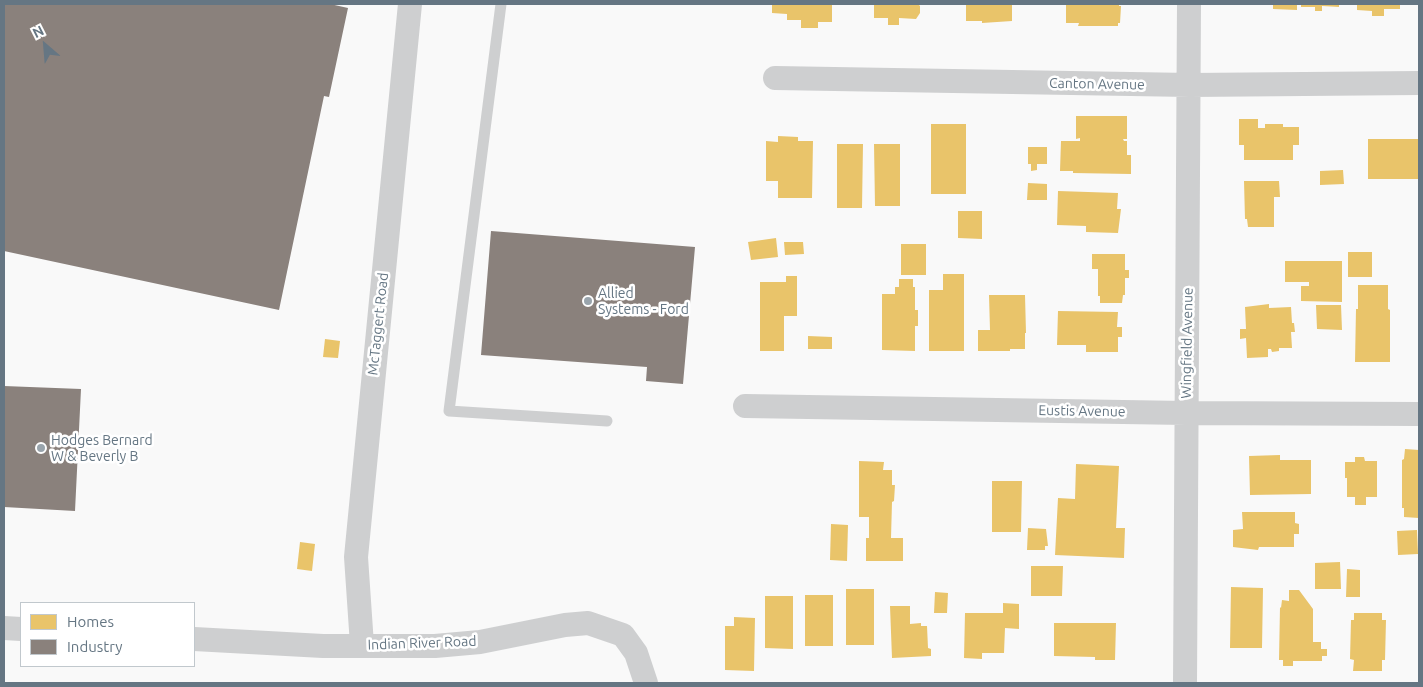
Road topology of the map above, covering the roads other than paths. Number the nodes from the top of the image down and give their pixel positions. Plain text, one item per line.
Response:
1 (410, 4) edge
2 (501, 4) edge
3 (1189, 4) edge
4 (775, 78) dead end
5 (1419, 83) edge
6 (1190, 85) junction
7 (745, 406) dead end
8 (1186, 413) junction
9 (1419, 414) edge
10 (606, 421) dead end
11 (4, 628) edge
12 (20, 629) edge
13 (195, 639) edge
14 (362, 645) junction
15 (646, 683) edge
16 (1185, 683) edge

1 - 14 street, McTaggert Road
2 - 10 lane
3 - 6 street, Wingfield Avenue
4 - 6 street, Canton Avenue
5 - 6 street, Canton Avenue
6 - 8 street, Wingfield Avenue
7 - 8 street, Eustis Avenue
8 - 9 street, Eustis Avenue
8 - 16 street, Wingfield Avenue
11 - 12 street
13 - 14 street, Indian River Road
14 - 15 street, Indian River Road

